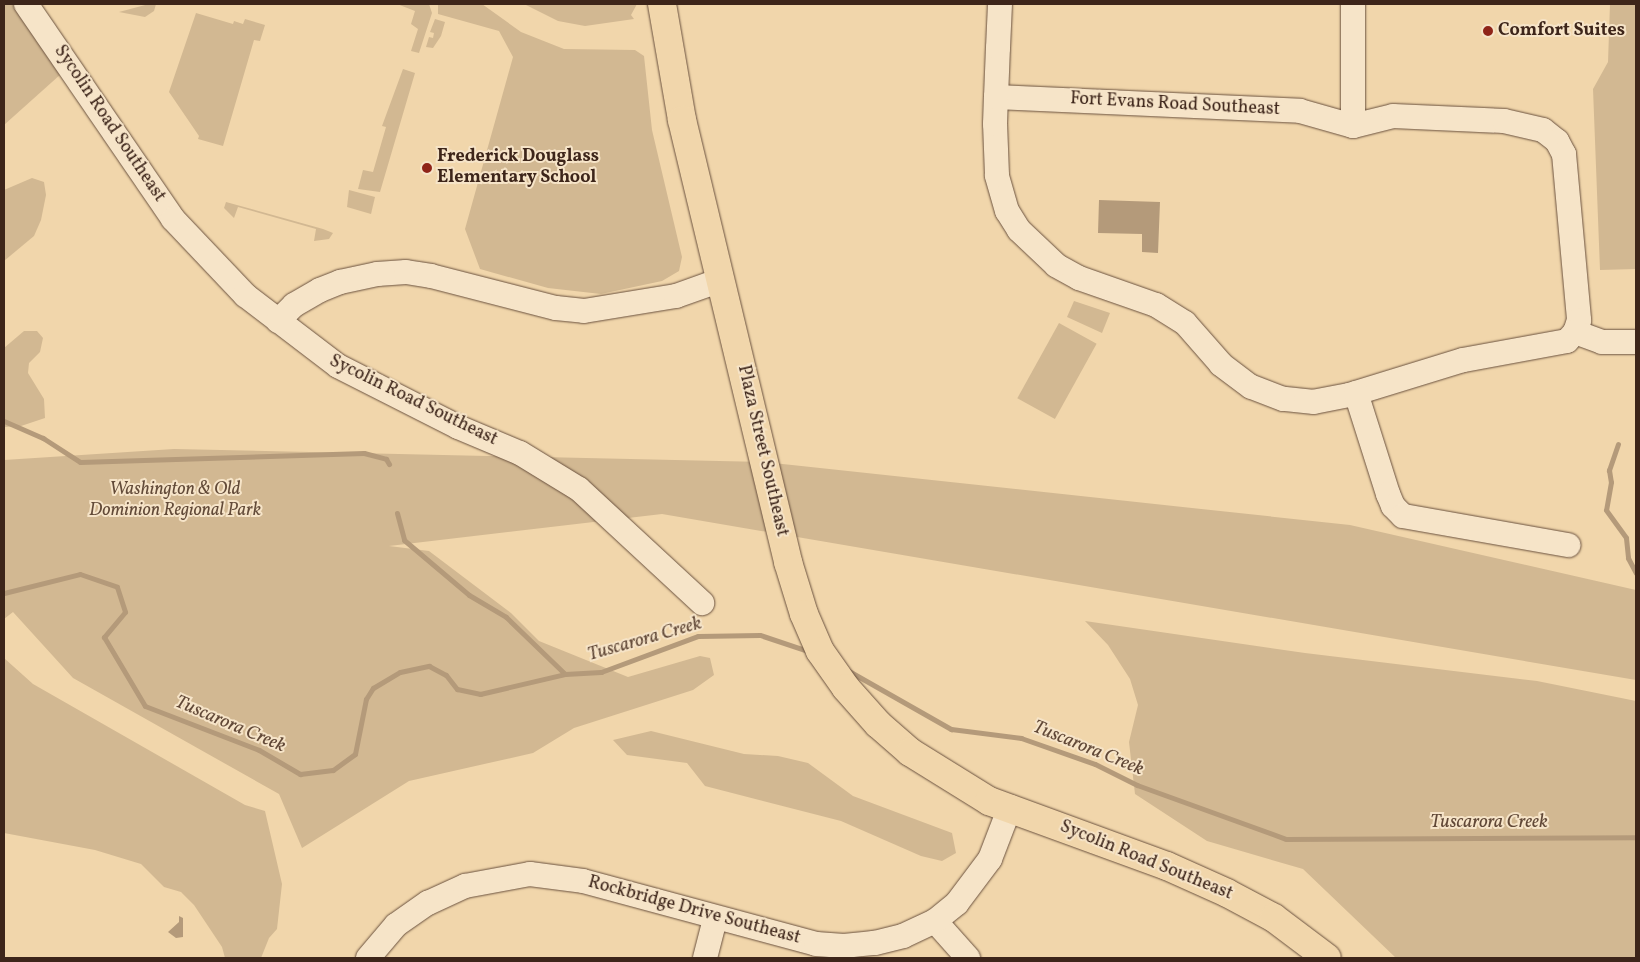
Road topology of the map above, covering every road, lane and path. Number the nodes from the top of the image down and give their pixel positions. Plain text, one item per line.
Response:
1 (26, 4) edge
2 (662, 4) edge
3 (1000, 4) edge
4 (1353, 4) edge
5 (996, 96) junction
6 (1353, 126) junction
7 (721, 280) junction
8 (278, 321) junction
9 (1576, 332) junction
10 (1636, 342) edge
11 (1356, 392) junction
12 (1568, 545) dead end
13 (702, 603) dead end
14 (1010, 807) junction
15 (715, 919) junction
16 (935, 921) junction
17 (368, 958) edge
18 (705, 958) edge
19 (968, 958) edge
20 (1328, 958) edge

1 - 8 street, Sycolin Road Southeast
2 - 7 main road, Plaza Street Southeast
3 - 5 street
4 - 6 street
5 - 6 street, Fort Evans Road Southeast
5 - 11 street
6 - 9 street
7 - 8 street
7 - 14 main road, Plaza Street Southeast
8 - 13 street, Sycolin Road Southeast
9 - 10 street
9 - 11 street
11 - 12 street
14 - 16 street, Rockbridge Drive Southeast
14 - 20 main road, Sycolin Road Southeast
15 - 16 street, Rockbridge Drive Southeast
15 - 17 street, Rockbridge Drive Southeast
15 - 18 street
16 - 19 street

